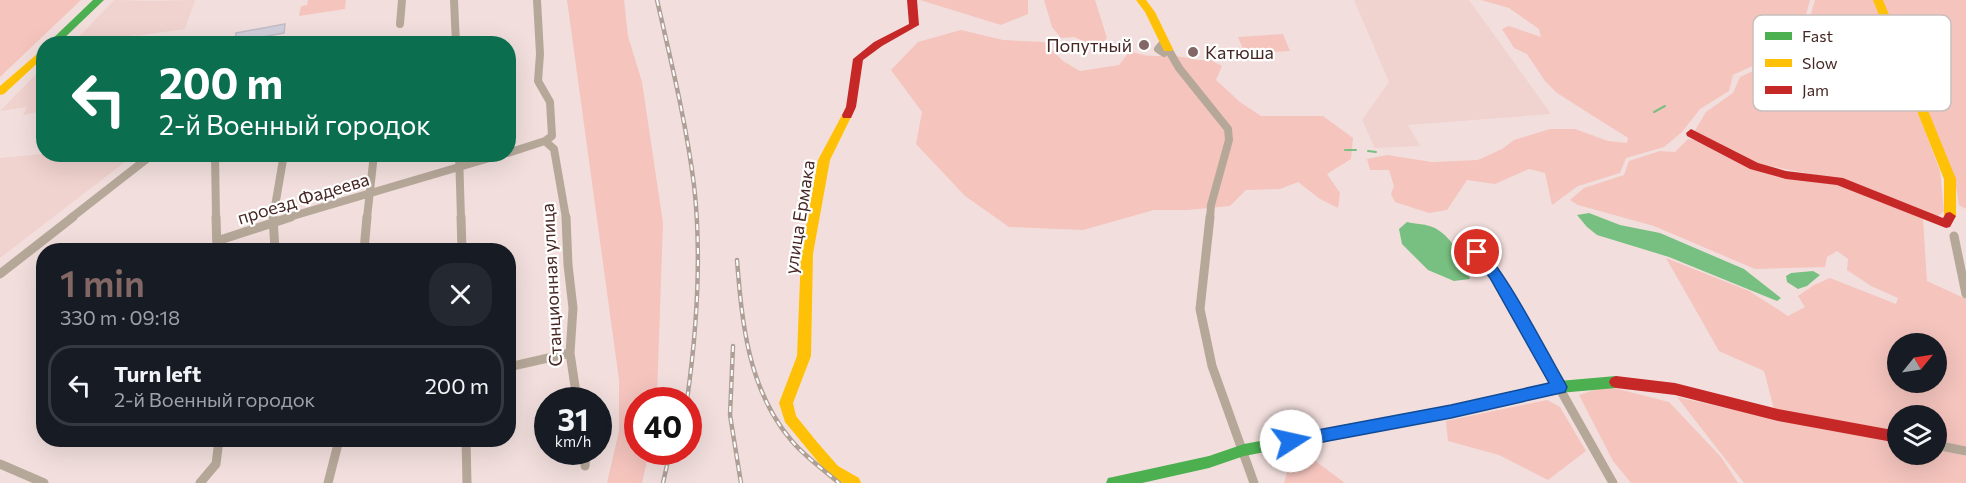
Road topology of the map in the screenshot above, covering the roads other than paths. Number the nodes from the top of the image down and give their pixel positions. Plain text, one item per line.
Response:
1 (99, 0) edge
2 (402, 0) edge
3 (454, 0) edge
4 (537, 0) edge
5 (912, 0) edge
6 (1141, 0) edge
7 (1878, 0) edge
8 (1884, 15) edge
9 (400, 24) dead end
10 (61, 36) edge
11 (456, 36) edge
12 (1166, 46) joint
13 (36, 58) edge
14 (0, 92) edge
15 (1923, 111) edge
16 (1691, 133) dead end
17 (545, 141) junction
18 (516, 150) edge
19 (143, 162) edge
20 (215, 162) edge
21 (283, 162) edge
22 (373, 162) edge
23 (460, 162) edge
24 (474, 162) edge
25 (460, 166) junction
26 (370, 192) junction
27 (273, 222) junction
28 (1954, 236) dead end
29 (40, 243) edge
30 (217, 243) edge
31 (224, 243) edge
32 (274, 243) edge
33 (365, 243) edge
34 (462, 243) edge
35 (36, 246) edge
36 (1477, 252) dead end
37 (0, 274) edge
38 (1966, 294) edge
39 (570, 353) junction
40 (516, 365) edge
41 (575, 387) edge
42 (1559, 387) junction
43 (1887, 435) edge
44 (220, 447) edge
45 (337, 447) edge
46 (466, 447) edge
47 (1947, 447) edge
48 (1244, 450) junction
49 (1966, 451) edge
50 (0, 464) edge
51 (39, 482) edge
52 (200, 483) edge
53 (328, 483) edge
54 (467, 483) edge
55 (854, 483) edge
56 (1113, 483) edge
57 (1254, 483) edge
58 (1613, 483) edge

1 - 10 street
2 - 9 street
3 - 11 street
4 - 17 street
5 - 55 street, улица Ермака
6 - 12 street
7 - 8 street
12 - 48 street
13 - 14 street
15 - 16 street
17 - 18 street
17 - 39 street, Станционная улица
19 - 29 street
20 - 30 street
21 - 27 street
22 - 26 street
23 - 25 street
24 - 25 street, проезд Фадеева
25 - 26 street, проезд Фадеева
25 - 34 street
26 - 27 street, проезд Фадеева
26 - 33 street
27 - 31 street, проезд Фадеева
27 - 32 street
28 - 38 street
35 - 37 street
36 - 42 street
39 - 40 street
39 - 41 street, Станционная улица
42 - 43 street
42 - 48 street
42 - 58 street
44 - 52 street
45 - 53 street
46 - 54 street
47 - 49 street
48 - 56 street
48 - 57 street
50 - 51 street

